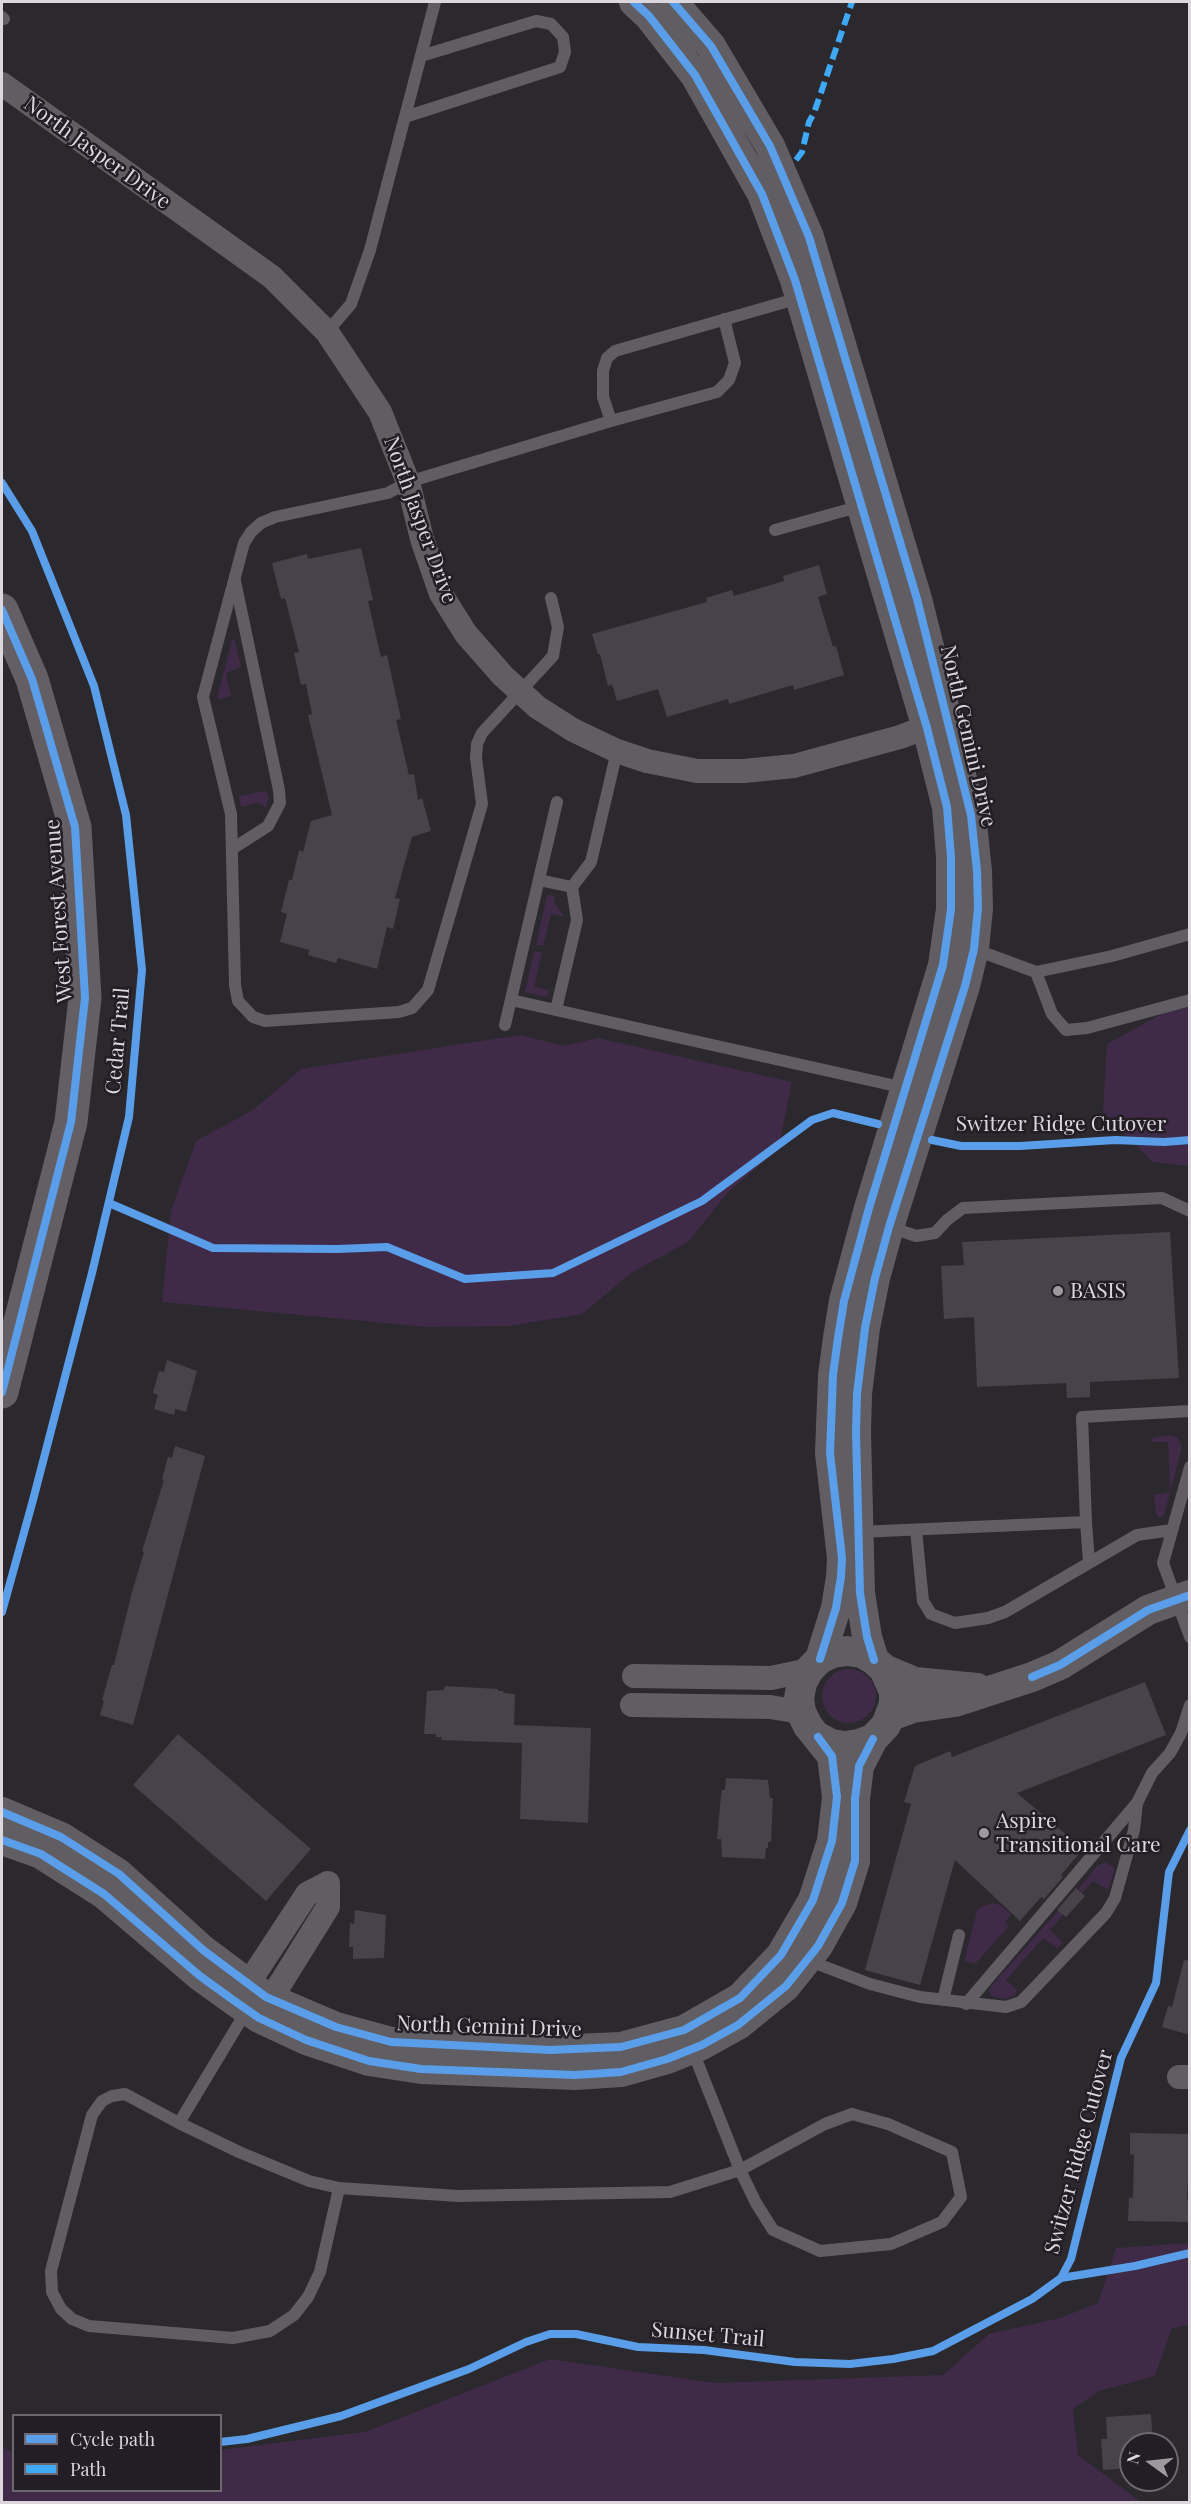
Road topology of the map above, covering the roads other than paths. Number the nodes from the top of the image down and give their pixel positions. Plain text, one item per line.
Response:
1 (435, 2) edge
2 (634, 2) edge
3 (673, 2) edge
4 (421, 56) junction
5 (2, 84) edge
6 (405, 117) junction
7 (800, 298) junction
8 (724, 319) junction
9 (327, 332) junction
10 (611, 421) junction
11 (408, 482) junction
12 (861, 506) junction
13 (774, 530) dead end
14 (234, 578) junction
15 (551, 598) dead end
16 (2, 610) edge
17 (521, 692) junction
18 (937, 724) junction
19 (617, 751) junction
20 (557, 802) dead end
21 (231, 849) junction
22 (539, 880) junction
23 (572, 887) junction
24 (1190, 934) edge
25 (973, 952) junction
26 (1036, 972) junction
27 (511, 1000) junction
28 (1190, 1000) edge
29 (556, 1010) junction
30 (505, 1025) dead end
31 (907, 1088) junction
32 (1190, 1211) edge
33 (889, 1227) junction
34 (2, 1392) edge
35 (1190, 1411) edge
36 (1190, 1467) edge
37 (1086, 1522) junction
38 (916, 1530) junction
39 (1172, 1530) junction
40 (858, 1533) junction
41 (1089, 1562) junction
42 (1182, 1598) edge
43 (1190, 1637) edge
44 (879, 1664) junction
45 (814, 1665) junction
46 (634, 1676) dead end
47 (988, 1689) junction
48 (632, 1705) dead end
49 (1190, 1705) edge
50 (801, 1712) junction
51 (882, 1727) junction
52 (818, 1737) junction
53 (1137, 1803) junction
54 (2, 1812) edge
55 (2, 1840) edge
56 (959, 1935) dead end
57 (807, 1960) junction
58 (943, 2000) junction
59 (252, 2003) junction
60 (966, 2004) junction
61 (688, 2040) junction
62 (179, 2123) junction
63 (740, 2170) junction
64 (339, 2188) junction

1 - 4 lane
2 - 7 street, North Gemini Drive
3 - 18 street, North Gemini Drive
4 - 6 lane
4 - 6 lane
5 - 9 street, North Jasper Drive
6 - 9 lane
7 - 8 lane
7 - 12 street, North Gemini Drive
8 - 10 lane
8 - 10 lane
9 - 11 street, North Jasper Drive
10 - 11 lane
11 - 14 lane
11 - 17 street, North Jasper Drive
12 - 13 lane
12 - 18 street, North Gemini Drive
14 - 21 lane
14 - 21 lane
15 - 17 lane
16 - 34 main road, West Forest Avenue
17 - 19 street, North Jasper Drive
17 - 21 lane
18 - 19 street, North Jasper Drive
18 - 25 street, North Gemini Drive
18 - 31 street, North Gemini Drive
19 - 23 lane
20 - 22 lane
22 - 23 lane
22 - 27 lane
23 - 29 lane
24 - 26 lane
25 - 26 lane
25 - 33 street, North Gemini Drive
26 - 28 lane
27 - 29 lane
27 - 30 lane
29 - 31 lane
31 - 45 street, North Gemini Drive
32 - 33 lane
33 - 40 street, North Gemini Drive
35 - 37 lane
36 - 39 lane
37 - 38 lane
37 - 41 lane
38 - 40 lane
38 - 41 lane
39 - 41 lane
39 - 42 lane
40 - 44 street, North Gemini Drive
42 - 43 lane
42 - 47 street
44 - 45 street
44 - 47 street
44 - 51 street, North Gemini Drive
45 - 46 street
45 - 50 street, North Gemini Drive
47 - 51 street
48 - 50 street
49 - 53 lane
50 - 52 street, North Gemini Drive
51 - 52 street
51 - 57 street, North Gemini Drive
52 - 61 street, North Gemini Drive
53 - 60 lane
53 - 60 lane
54 - 59 street, North Gemini Drive
55 - 59 street, North Gemini Drive
56 - 58 lane
57 - 58 lane
57 - 61 street, North Gemini Drive
58 - 60 lane
59 - 61 street, North Gemini Drive
59 - 62 lane
61 - 63 lane
62 - 64 lane
62 - 64 lane
63 - 63 lane
63 - 64 lane

